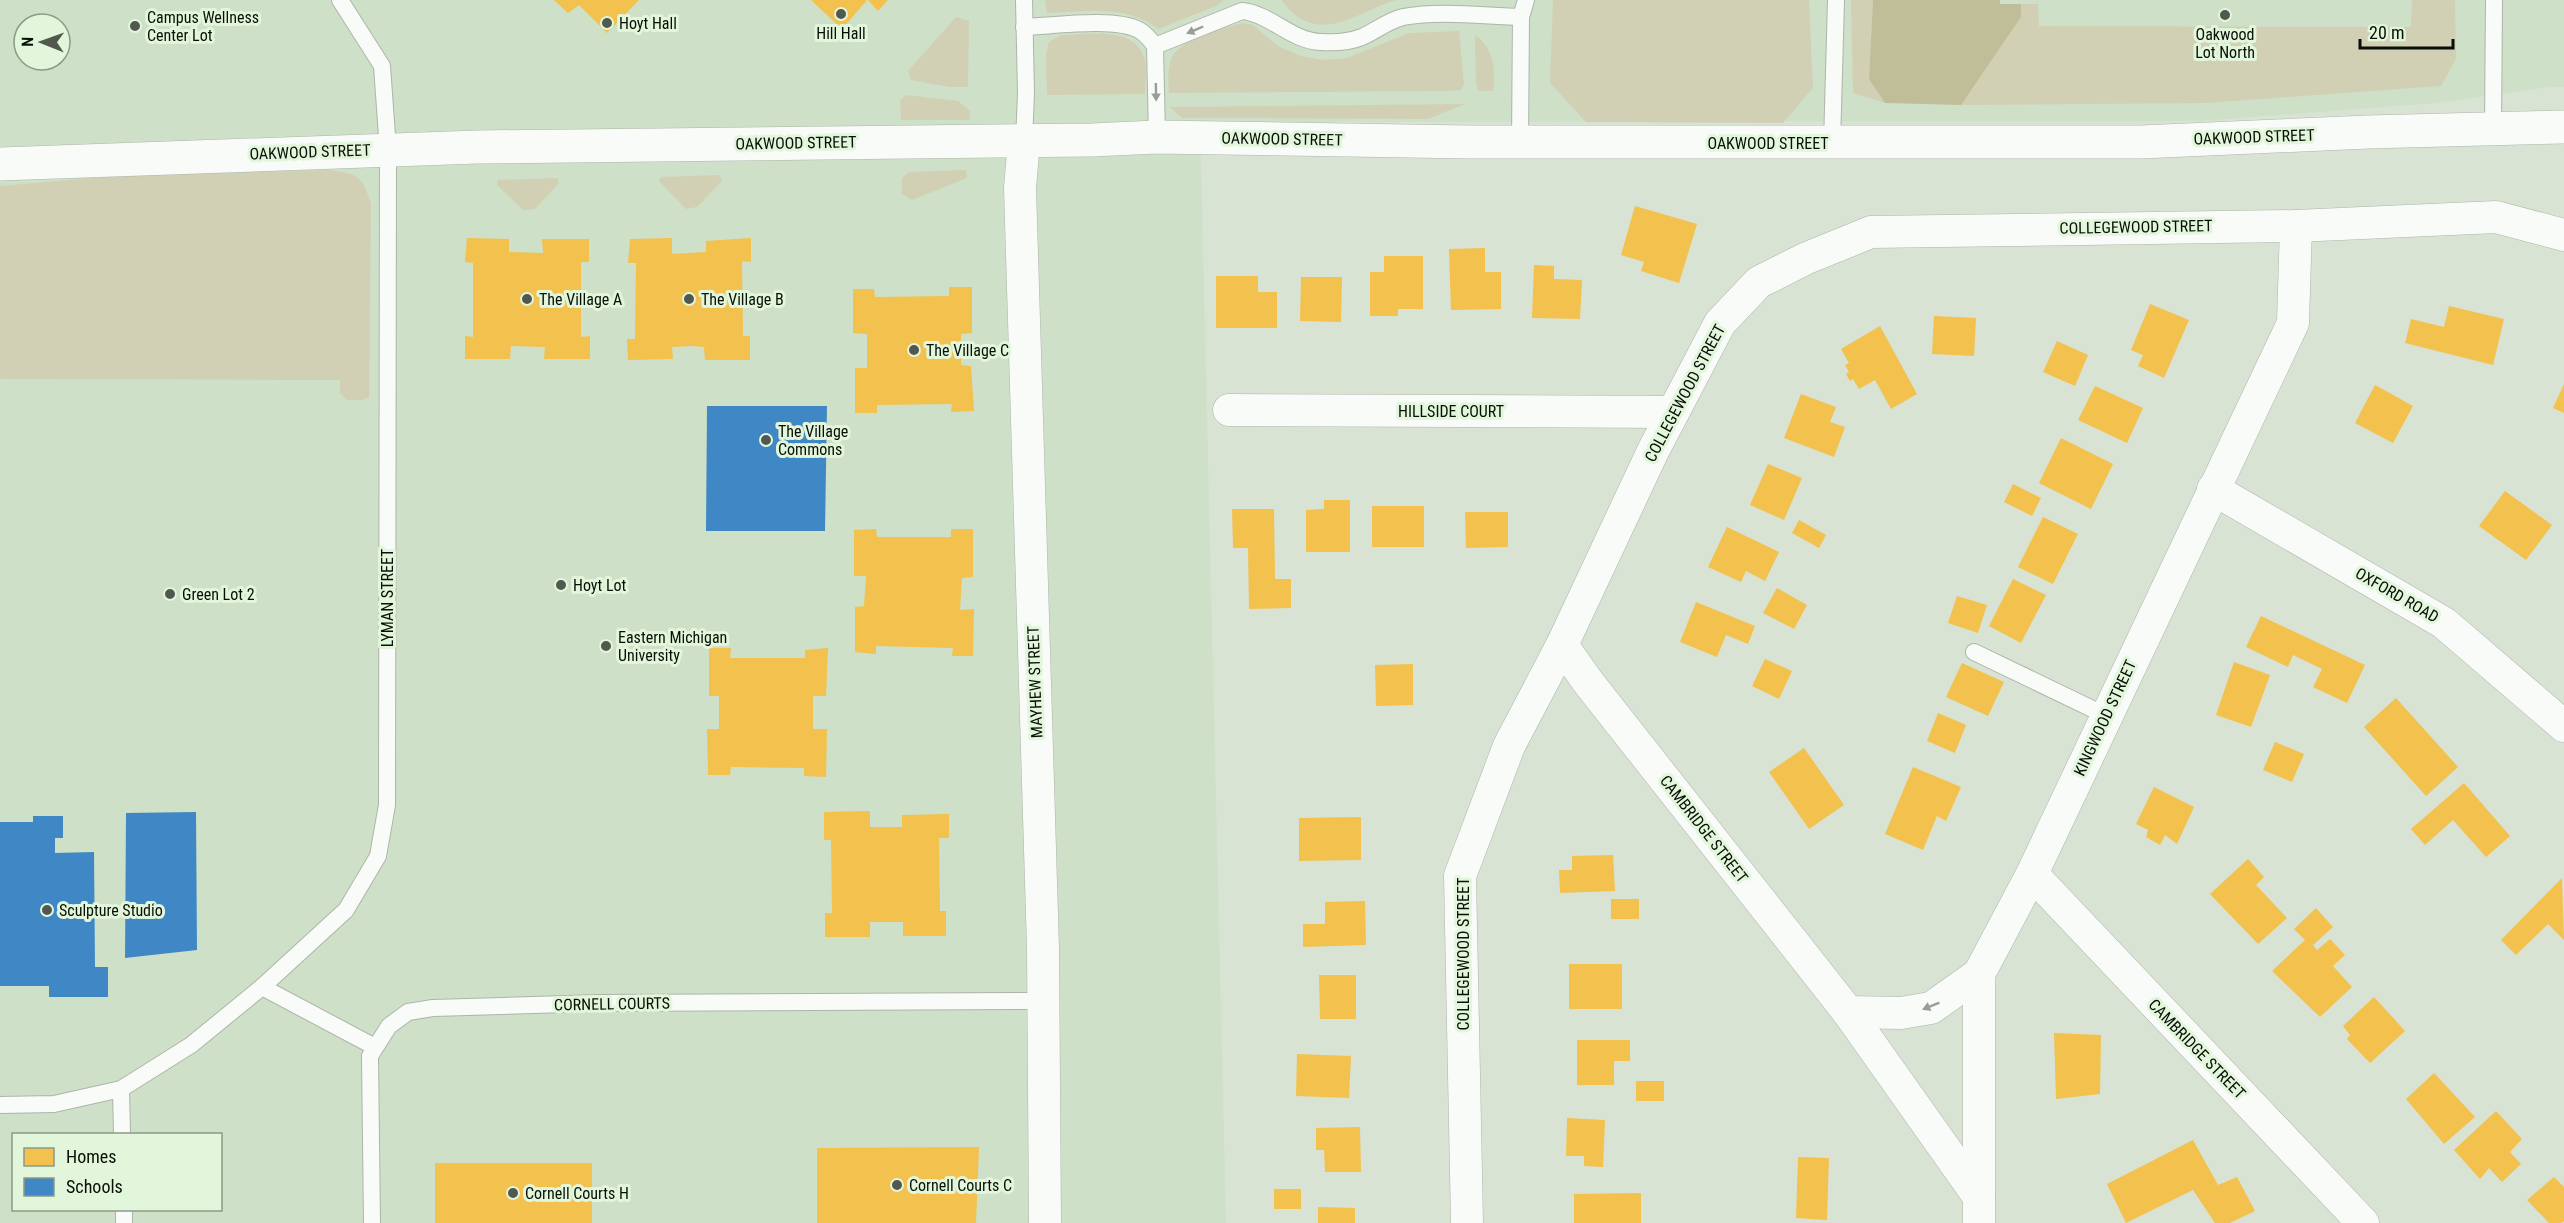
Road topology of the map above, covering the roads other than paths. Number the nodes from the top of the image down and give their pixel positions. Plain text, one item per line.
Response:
1 (340, 0) edge
2 (1024, 0) edge
3 (1526, 0) edge
4 (1836, 0) edge
5 (2494, 0) edge
6 (1521, 18) junction
7 (1024, 27) junction
8 (1155, 46) junction
9 (2564, 127) edge
10 (2493, 128) junction
11 (1157, 137) junction
12 (1023, 141) junction
13 (1520, 142) junction
14 (1832, 144) junction
15 (388, 150) junction
16 (0, 164) edge
17 (2296, 226) junction
18 (2564, 235) edge
19 (1229, 410) dead end
20 (1673, 412) junction
21 (2213, 489) junction
22 (1562, 645) junction
23 (1974, 652) dead end
24 (2105, 715) junction
25 (2564, 726) edge
26 (2032, 874) junction
27 (1979, 974) junction
28 (262, 987) junction
29 (1042, 1001) junction
30 (1848, 1012) junction
31 (375, 1047) junction
32 (121, 1089) junction
33 (0, 1105) edge
34 (122, 1133) edge
35 (1979, 1210) edge
36 (372, 1223) edge
37 (1045, 1223) edge
38 (1467, 1223) edge
39 (2363, 1223) edge

1 - 15 lane, LYMAN STREET
2 - 7 lane
3 - 6 lane
4 - 14 lane
5 - 10 lane
6 -> 8 lane
6 - 13 lane
7 - 8 lane
7 - 12 lane
8 -> 11 lane
9 - 10 street, OAKWOOD STREET
10 - 14 street, OAKWOOD STREET
11 - 12 street, OAKWOOD STREET
11 - 13 street, OAKWOOD STREET
12 - 15 street, OAKWOOD STREET
12 - 29 street, MAYHEW STREET
13 - 14 street, OAKWOOD STREET
15 - 16 street, OAKWOOD STREET
15 - 28 lane, LYMAN STREET
17 - 18 street, COLLEGEWOOD STREET
17 - 20 street, COLLEGEWOOD STREET
17 - 21 street, KINGWOOD STREET
19 - 20 street, HILLSIDE COURT
20 - 22 street, COLLEGEWOOD STREET
21 - 24 street, KINGWOOD STREET
21 - 25 street, OXFORD ROAD
22 - 30 street, CAMBRIDGE STREET
22 - 38 street, COLLEGEWOOD STREET
23 - 24 lane
24 - 26 street, KINGWOOD STREET
26 - 27 street, KINGWOOD STREET
26 - 39 street, CAMBRIDGE STREET
27 -> 30 street
27 - 35 street, KINGWOOD STREET
28 - 31 lane
28 - 32 lane, LYMAN STREET
29 - 31 lane, CORNELL COURTS
29 - 37 street, MAYHEW STREET
30 - 35 street, CAMBRIDGE STREET
31 - 36 lane, CORNELL COURTS
32 - 33 lane, LYMAN STREET
32 - 34 lane

